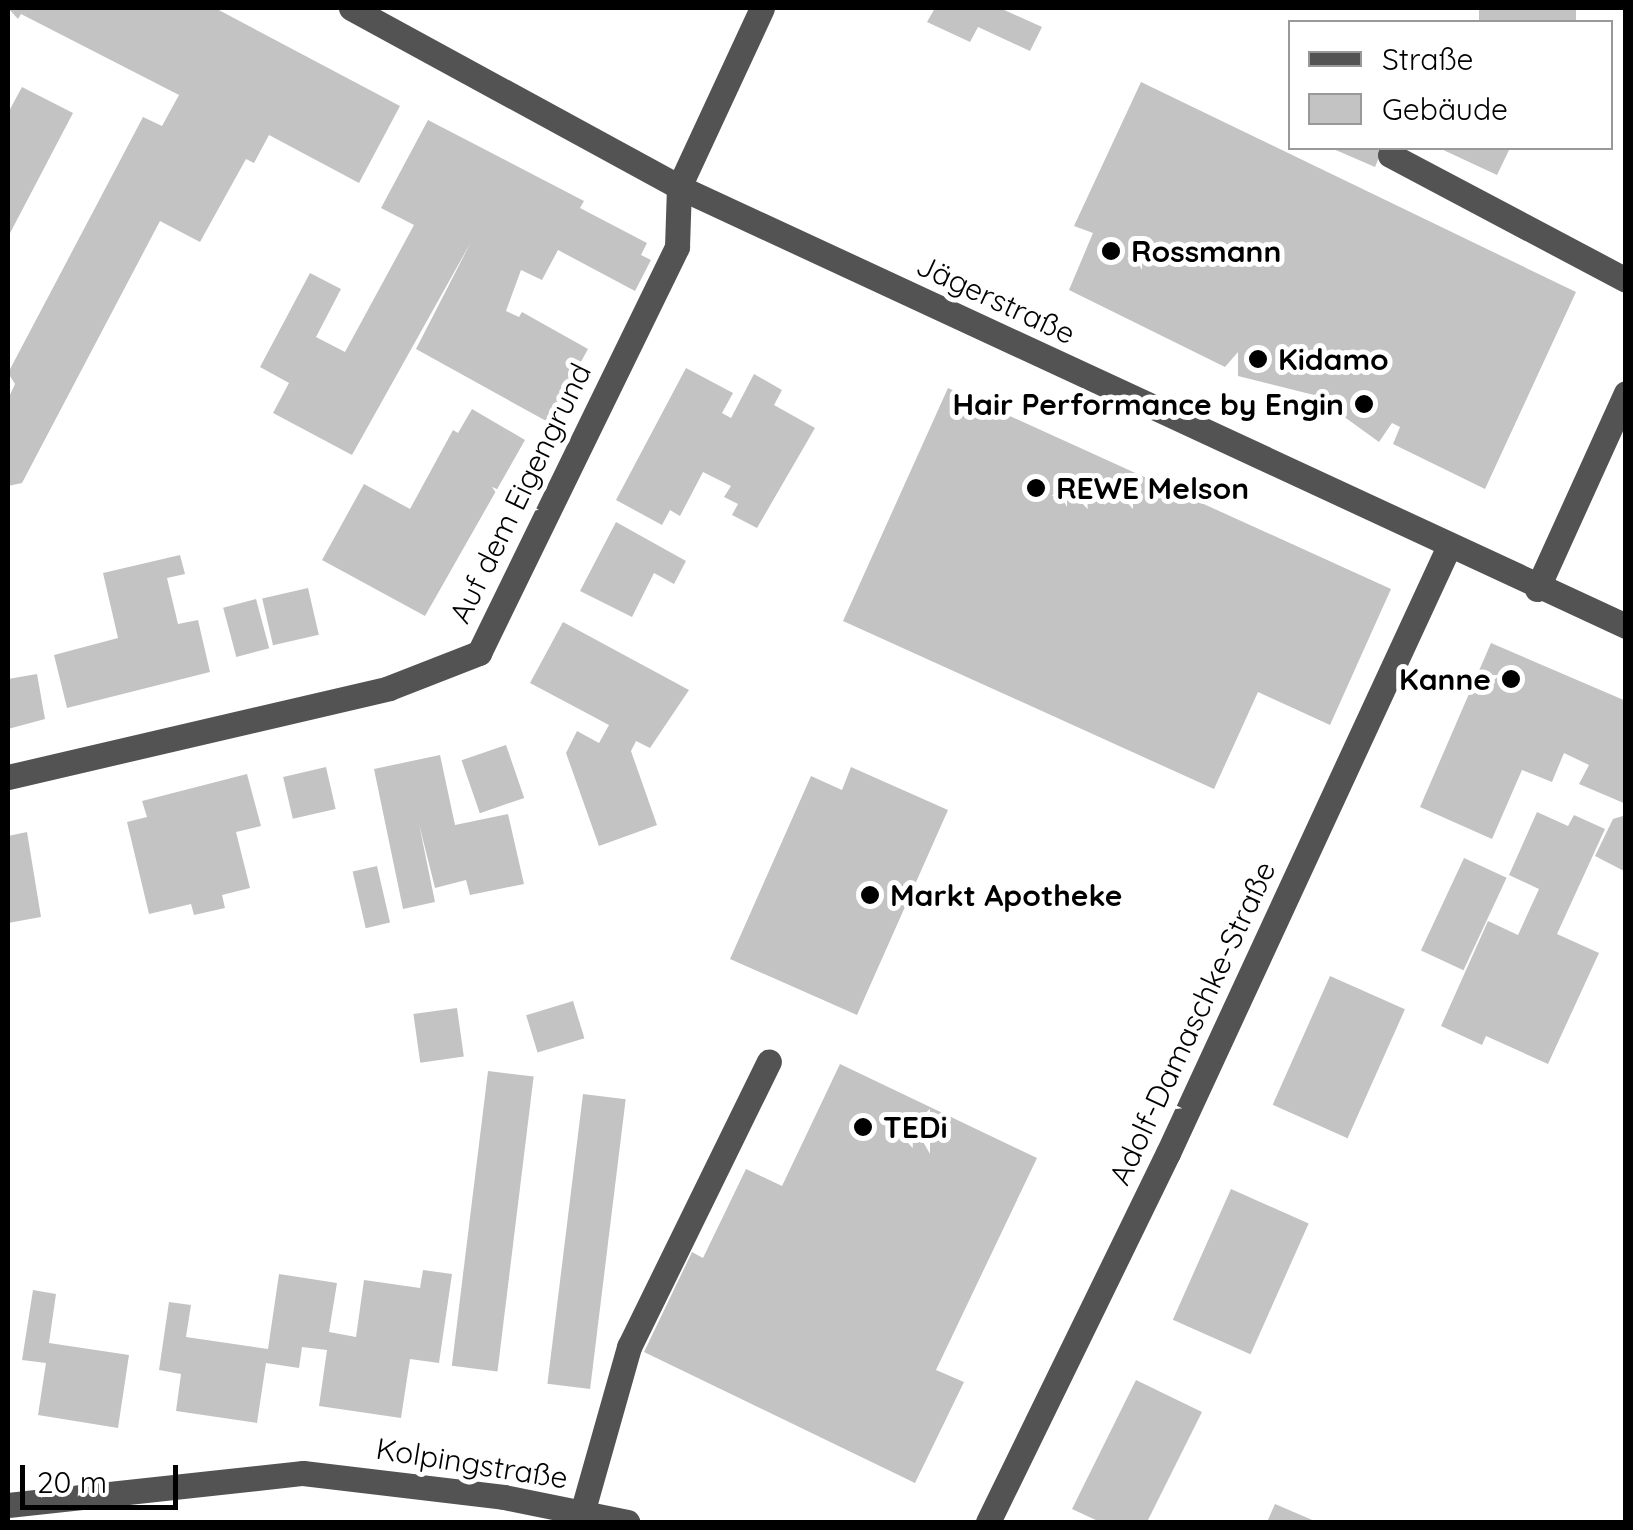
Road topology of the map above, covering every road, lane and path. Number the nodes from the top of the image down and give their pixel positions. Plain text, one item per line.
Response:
1 (351, 8) edge
2 (762, 8) edge
3 (1390, 155) dead end
4 (679, 188) junction
5 (1626, 280) edge
6 (1626, 393) edge
7 (1448, 548) junction
8 (1538, 590) junction
9 (1626, 626) edge
10 (8, 777) edge
11 (770, 1061) dead end
12 (8, 1506) edge
13 (582, 1513) junction
14 (627, 1522) edge
15 (988, 1522) edge

1 - 4 street, Jägerstraße
2 - 4 street
3 - 5 street
4 - 7 street, Jägerstraße
4 - 10 street, Auf dem Eigengrund
6 - 8 street
7 - 8 street, Jägerstraße
7 - 15 street, Adolf-Damaschke-Straße
8 - 9 street, Jägerstraße
11 - 13 street
12 - 13 street, Kolpingstraße
13 - 14 street, Kolpingstraße

